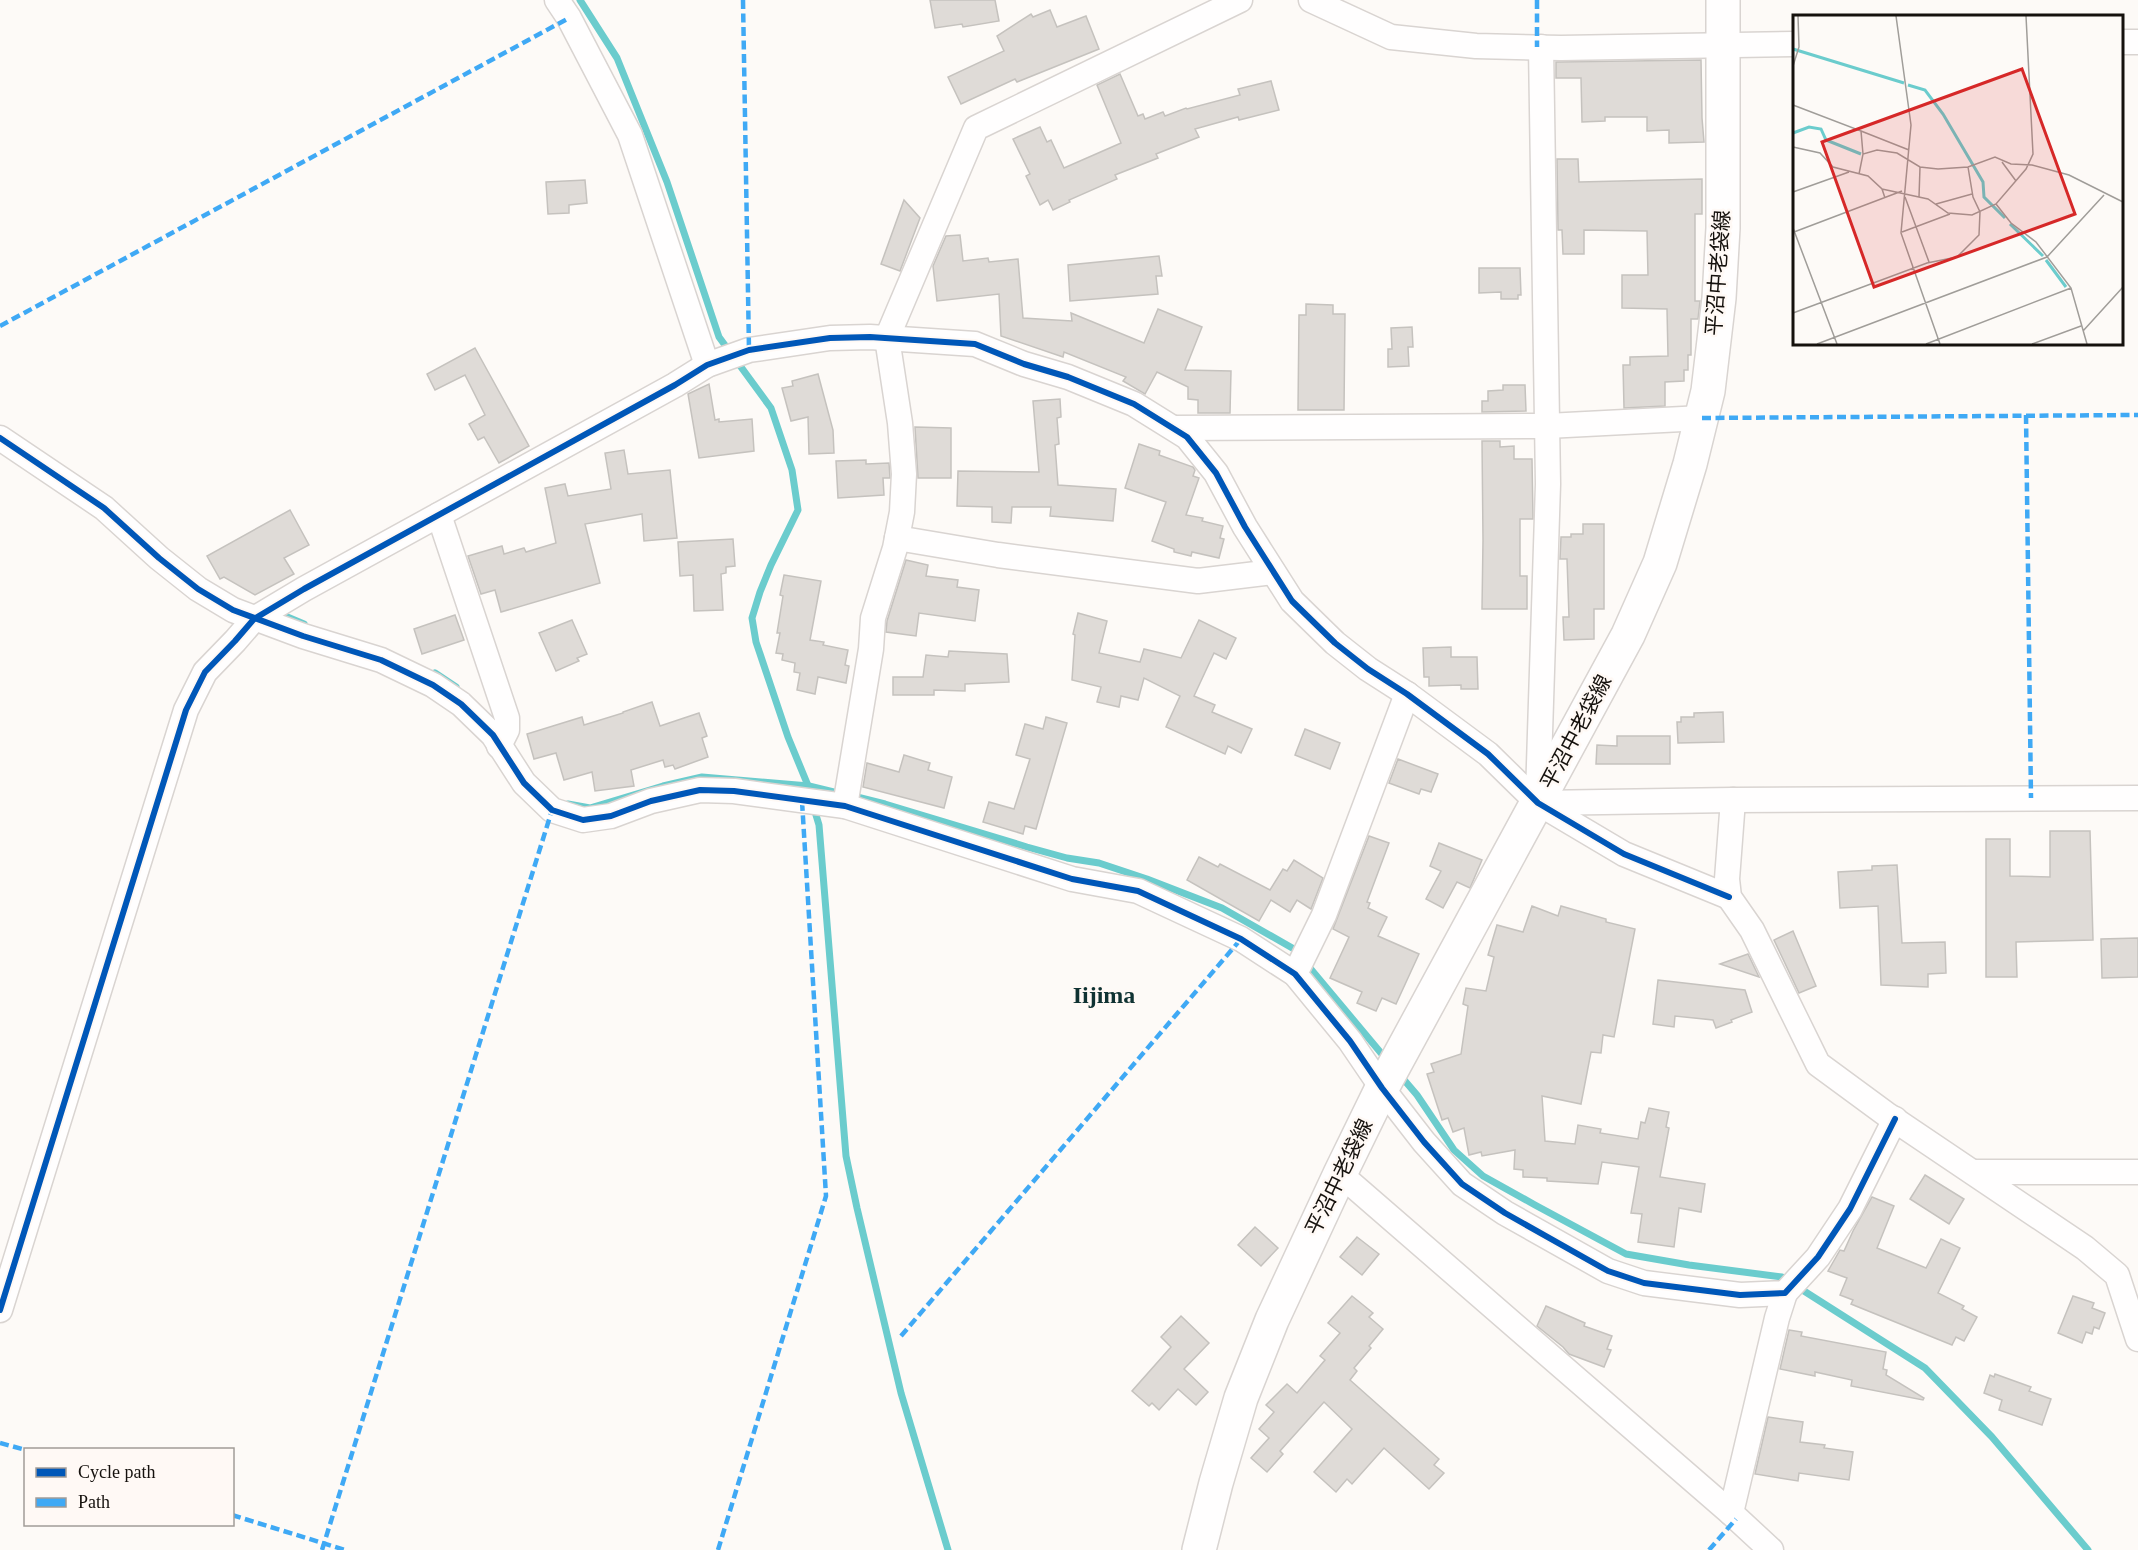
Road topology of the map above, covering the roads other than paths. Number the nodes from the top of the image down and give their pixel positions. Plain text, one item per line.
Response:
1 (557, 0) edge
2 (1240, 0) edge
3 (1311, 0) edge
4 (1723, 0) edge
5 (1793, 44) edge
6 (1723, 45) junction
7 (1541, 47) junction
8 (887, 338) junction
9 (707, 364) junction
10 (1702, 418) junction
11 (1547, 426) junction
12 (1174, 428) junction
13 (0, 438) edge
14 (439, 515) junction
15 (897, 538) junction
16 (1273, 572) junction
17 (254, 619) junction
18 (1407, 694) junction
19 (499, 746) junction
20 (2138, 798) edge
21 (1733, 800) junction
22 (1538, 803) junction
23 (845, 806) junction
24 (1729, 897) junction
25 (1295, 974) junction
26 (1382, 1088) junction
27 (1895, 1119) junction
28 (1973, 1172) junction
29 (2138, 1172) edge
30 (1340, 1174) junction
31 (1785, 1293) junction
32 (0, 1310) edge
33 (2138, 1339) edge
34 (1731, 1514) junction
35 (1200, 1550) edge
36 (1771, 1550) edge

1 - 9 street
2 - 8 street
3 - 7 street
4 - 6 main road, 平沼中老袋線
5 - 6 street
6 - 7 street
6 - 10 main road, 平沼中老袋線
7 - 11 street
8 - 9 street
8 - 12 street
8 - 15 street
9 - 14 street
10 - 11 street
10 - 22 main road, 平沼中老袋線
11 - 12 street
11 - 22 street
12 - 16 street
13 - 17 street
14 - 17 street
14 - 19 street
15 - 16 street
15 - 23 street
16 - 18 street
17 - 19 street
17 - 32 street
18 - 22 street
18 - 25 street
19 - 23 street
20 - 21 street
21 - 22 street
21 - 24 street
22 - 24 street
22 - 26 main road, 平沼中老袋線
23 - 25 street
24 - 27 street
25 - 26 street
26 - 30 main road, 平沼中老袋線
26 - 31 street
27 - 28 street
27 - 31 street
28 - 29 street
28 - 33 street
30 - 34 street
30 - 35 main road, 平沼中老袋線
31 - 34 street
34 - 36 street

